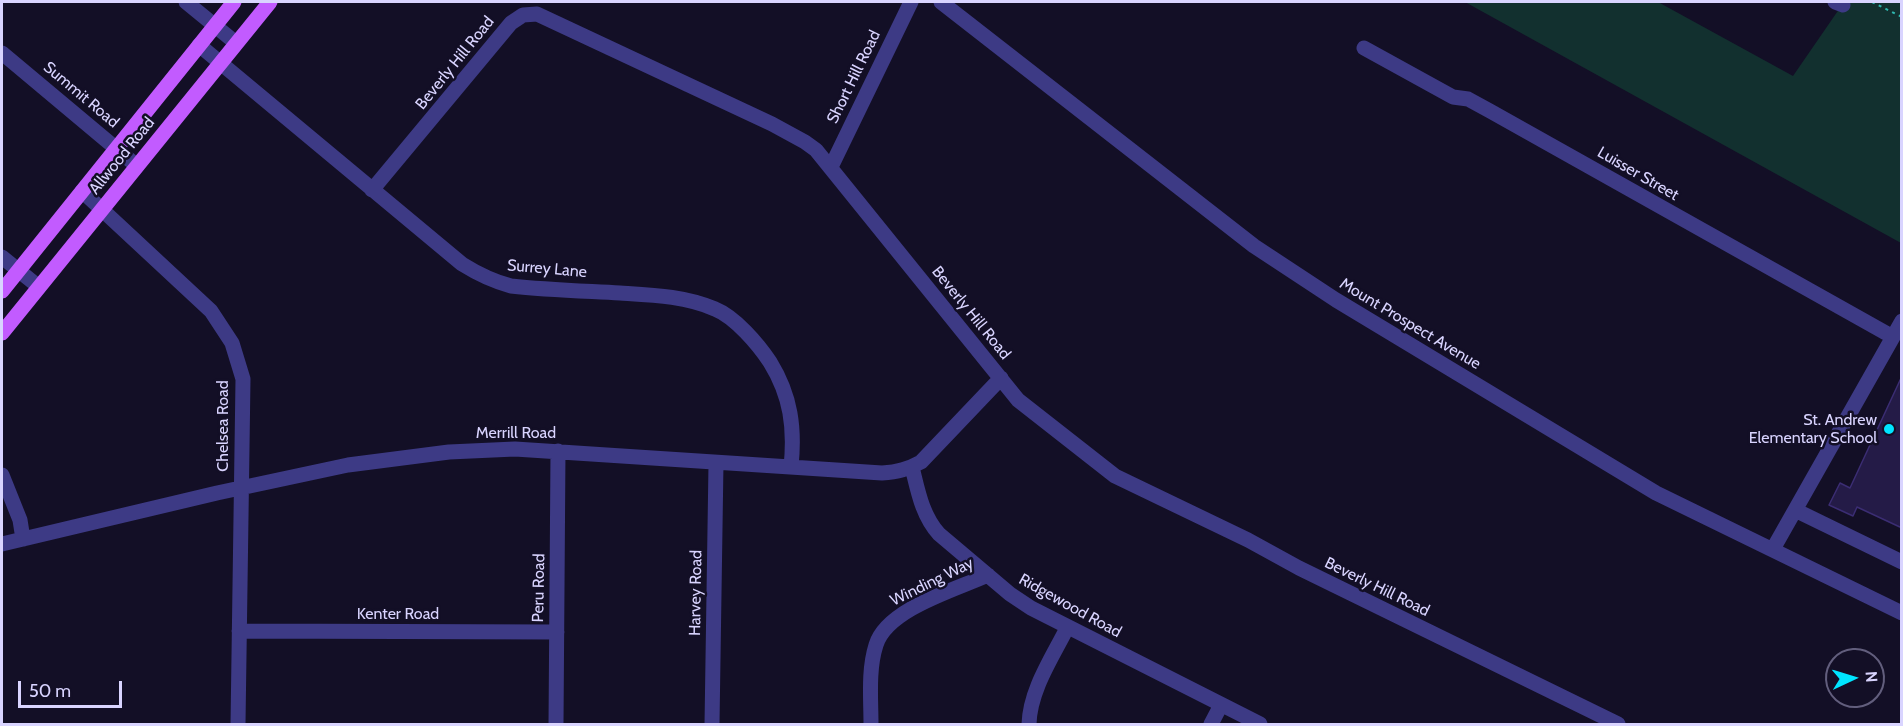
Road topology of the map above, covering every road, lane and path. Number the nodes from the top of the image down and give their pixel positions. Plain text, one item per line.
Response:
1 (186, 2) edge
2 (234, 2) edge
3 (270, 2) edge
4 (911, 2) edge
5 (941, 2) edge
6 (1872, 2) edge
7 (1902, 17) edge
8 (214, 26) junction
9 (237, 43) junction
10 (199, 45) junction
11 (1364, 48) dead end
12 (2, 53) edge
13 (220, 64) junction
14 (117, 148) junction
15 (138, 166) junction
16 (831, 167) junction
17 (372, 190) junction
18 (82, 191) junction
19 (102, 209) junction
20 (2, 256) edge
21 (18, 270) junction
22 (39, 287) junction
23 (2, 291) edge
24 (1902, 321) edge
25 (2, 333) edge
26 (1893, 337) junction
27 (1001, 378) junction
28 (558, 451) junction
29 (716, 463) junction
30 (791, 467) junction
31 (912, 467) junction
32 (2, 475) edge
33 (241, 488) junction
34 (7, 501) edge
35 (1796, 510) junction
36 (23, 539) junction
37 (2, 544) edge
38 (1773, 549) junction
39 (1902, 562) edge
40 (988, 575) junction
41 (1902, 613) edge
42 (1067, 628) junction
43 (239, 631) junction
44 (557, 632) junction
45 (1221, 705) junction
46 (238, 724) edge
47 (556, 724) edge
48 (712, 724) edge
49 (871, 724) edge
50 (1029, 724) edge
51 (1211, 724) edge
52 (1260, 724) edge
53 (1618, 724) edge

1 - 8 street
2 - 8 main road, Allwood Road
3 - 9 main road, Allwood Road
4 - 16 street, Short Hill Road
5 - 38 street, Mount Prospect Avenue
6 - 7 path
8 - 9 street
8 - 10 main road, Allwood Road
9 - 13 main road, Allwood Road
10 - 13 street, Surrey Lane
10 - 14 main road, Allwood Road
11 - 26 street, Luisser Street
12 - 14 street, Summit Road
13 - 15 main road, Allwood Road
13 - 17 street, Surrey Lane
14 - 15 street, Summit Road
14 - 18 main road, Allwood Road
15 - 19 main road, Allwood Road
16 - 17 street, Beverly Hill Road
16 - 27 street, Beverly Hill Road
17 - 30 street, Surrey Lane
18 - 19 street, Chelsea Road
18 - 21 main road, Allwood Road
19 - 22 main road, Allwood Road
19 - 33 street, Chelsea Road
20 - 21 street
21 - 22 street
21 - 23 main road, Allwood Road
22 - 25 main road, Allwood Road
24 - 26 street
26 - 35 street
27 - 31 street, Merrill Road
27 - 53 street, Beverly Hill Road
28 - 29 street, Merrill Road
28 - 33 street, Merrill Road
28 - 44 street, Peru Road
29 - 30 street, Merrill Road
29 - 48 street, Harvey Road
30 - 31 street, Merrill Road
31 - 40 street, Ridgewood Road
32 - 34 street
33 - 36 street, Merrill Road
33 - 43 street, Chelsea Road
34 - 36 street
35 - 38 street
35 - 39 street
36 - 37 street, Merrill Road
38 - 41 street, Mount Prospect Avenue
40 - 42 street, Ridgewood Road
40 - 49 street, Winding Way
42 - 45 street, Ridgewood Road
42 - 50 street
43 - 44 street, Kenter Road
43 - 46 street, Chelsea Road
44 - 47 street, Peru Road
45 - 51 street
45 - 52 street, Ridgewood Road

